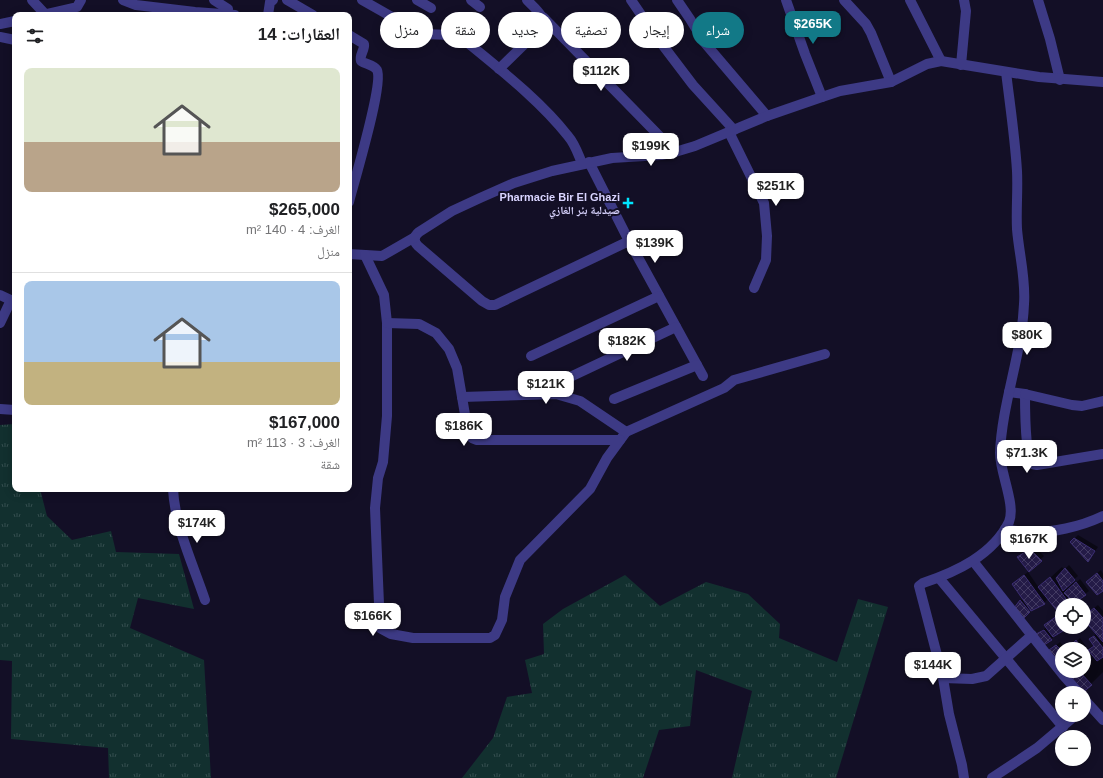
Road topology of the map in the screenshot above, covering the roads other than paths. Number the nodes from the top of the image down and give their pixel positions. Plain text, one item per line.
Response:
1 (32, 0) edge
2 (123, 0) edge
3 (214, 0) edge
4 (273, 0) edge
5 (287, 0) edge
6 (362, 0) edge
7 (417, 0) edge
8 (527, 0) edge
9 (630, 0) edge
10 (677, 0) edge
11 (786, 0) edge
12 (844, 0) edge
13 (910, 0) edge
14 (964, 0) edge
15 (1038, 0) edge
16 (78, 6) edge
17 (430, 8) dead end
18 (41, 12) edge
19 (55, 12) edge
20 (195, 12) edge
21 (230, 12) edge
22 (268, 12) edge
23 (308, 12) edge
24 (538, 12) edge
25 (12, 22) edge
26 (0, 24) edge
27 (553, 27) edge
28 (0, 36) edge
29 (352, 37) edge
30 (12, 39) edge
31 (521, 48) edge
32 (941, 61) junction
33 (961, 65) junction
34 (499, 69) junction
35 (1006, 72) junction
36 (1060, 80) junction
37 (891, 82) junction
38 (1103, 82) edge
39 (822, 97) junction
40 (767, 116) junction
41 (732, 131) junction
42 (675, 152) junction
43 (586, 163) junction
44 (352, 190) edge
45 (415, 237) junction
46 (629, 241) junction
47 (352, 254) edge
48 (365, 255) junction
49 (754, 288) dead end
50 (0, 295) edge
51 (659, 296) junction
52 (12, 301) edge
53 (12, 303) edge
54 (387, 323) junction
55 (0, 324) edge
56 (676, 327) junction
57 (825, 354) dead end
58 (531, 356) dead end
59 (697, 365) junction
60 (703, 376) dead end
61 (568, 378) dead end
62 (1009, 392) junction
63 (1025, 394) junction
64 (462, 397) junction
65 (614, 399) dead end
66 (1103, 401) edge
67 (0, 409) edge
68 (12, 410) edge
69 (623, 436) junction
70 (1103, 454) edge
71 (173, 492) edge
72 (1103, 516) edge
73 (1005, 529) junction
74 (973, 561) junction
75 (939, 578) junction
76 (205, 600) dead end
77 (1032, 635) junction
78 (1005, 658) junction
79 (943, 678) junction
80 (1073, 686) edge
81 (1091, 709) edge
82 (1103, 720) edge
83 (1068, 722) edge
84 (1063, 727) junction
85 (964, 778) edge
86 (992, 778) edge

1 - 18 street
2 - 20 street
3 - 21 street
4 - 22 street
5 - 23 street
6 - 34 street
7 - 17 street
8 - 24 street
9 - 41 street
10 - 40 street
11 - 39 street
12 - 37 street
13 - 32 street
14 - 33 street
15 - 36 street
16 - 19 street
25 - 26 street
27 - 42 street
28 - 30 street
29 - 44 street
31 - 34 street
32 - 33 street
32 - 37 street
33 - 35 street
34 - 43 street
35 - 36 street
35 - 62 street
36 - 38 street
37 - 39 street
39 - 40 street
40 - 41 street
41 - 42 street
41 - 49 street
42 - 43 street
43 - 45 street
43 - 46 street
45 - 46 street
45 - 48 street
46 - 51 street
47 - 48 street
48 - 54 street
50 - 52 street
51 - 56 street
51 - 58 street
53 - 55 street
54 - 64 street
54 - 69 street
56 - 59 street
56 - 61 street
57 - 69 street
59 - 60 street
59 - 65 street
62 - 63 street
62 - 73 street
63 - 66 street
63 - 70 street
64 - 69 street
64 - 69 street
67 - 68 street
71 - 76 street
72 - 73 street
73 - 74 street
74 - 75 street
74 - 77 street
75 - 78 street
75 - 79 street
77 - 78 street
77 - 80 street
78 - 79 street
78 - 84 street
79 - 85 street
81 - 82 street
83 - 84 street
84 - 86 street

